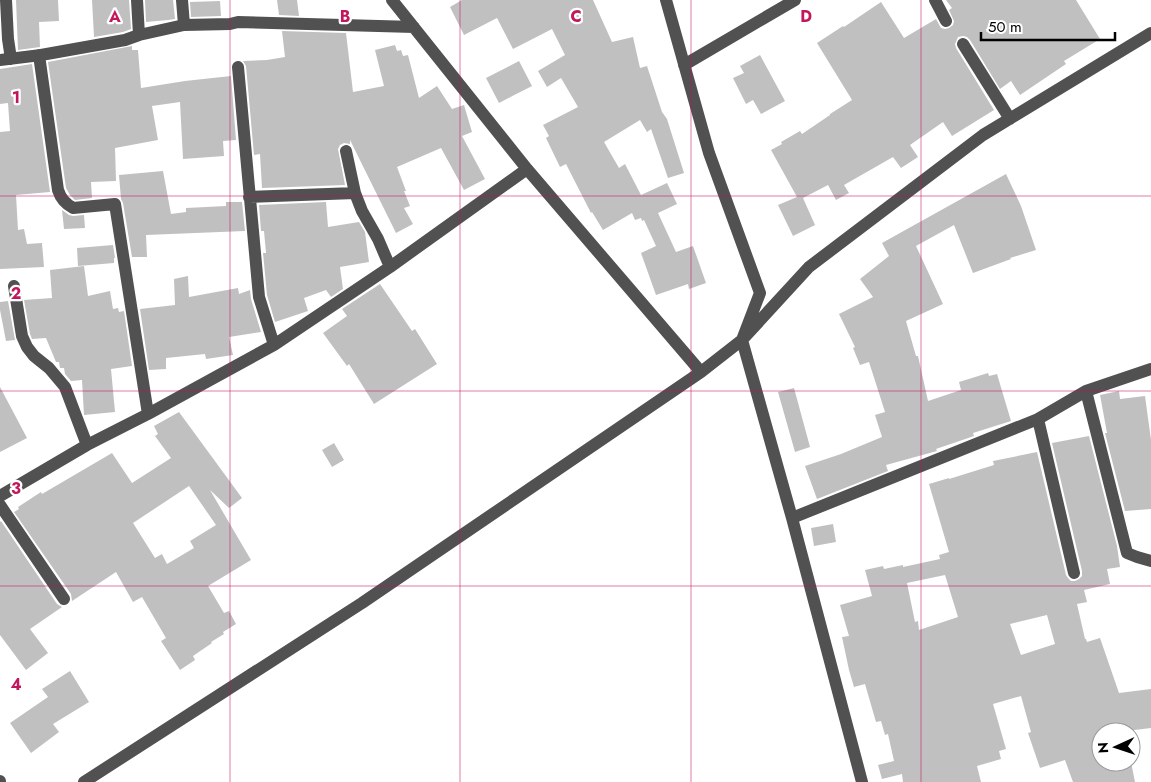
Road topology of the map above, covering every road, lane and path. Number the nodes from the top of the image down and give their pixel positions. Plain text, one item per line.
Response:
1 (6, 0) edge
2 (137, 0) edge
3 (182, 0) edge
4 (392, 0) edge
5 (666, 0) edge
6 (795, 0) edge
7 (935, 0) edge
8 (946, 20) dead end
9 (184, 25) junction
10 (414, 28) junction
11 (1151, 33) edge
12 (140, 35) junction
13 (963, 44) dead end
14 (38, 55) junction
15 (6, 60) edge
16 (684, 65) junction
17 (238, 67) dead end
18 (1010, 119) junction
19 (346, 151) dead end
20 (527, 169) junction
21 (355, 193) junction
22 (249, 197) junction
23 (390, 267) junction
24 (14, 286) dead end
25 (742, 340) junction
26 (274, 346) junction
27 (1151, 369) edge
28 (701, 372) junction
29 (1086, 391) junction
30 (148, 414) junction
31 (1038, 419) junction
32 (87, 445) junction
33 (0, 496) edge
34 (0, 505) edge
35 (792, 518) junction
36 (1151, 561) edge
37 (1074, 573) dead end
38 (64, 600) dead end
39 (84, 782) edge
40 (862, 782) edge

1 - 15 street
2 - 12 street
3 - 9 street
4 - 10 street
5 - 16 street
6 - 16 street
7 - 8 street
9 - 10 street
9 - 12 street
10 - 20 street
11 - 18 street
12 - 14 street
13 - 18 street
14 - 15 street
14 - 30 street
16 - 25 street
17 - 22 street
18 - 25 street
19 - 21 street
20 - 23 street
20 - 28 street
21 - 22 street
21 - 23 street
22 - 26 street
23 - 26 street
24 - 32 street
25 - 28 street
25 - 35 street
26 - 30 street
27 - 29 street
28 - 39 street
29 - 31 street
29 - 36 street
30 - 32 street
31 - 35 street
31 - 37 street
32 - 33 street
34 - 38 street
35 - 40 street

